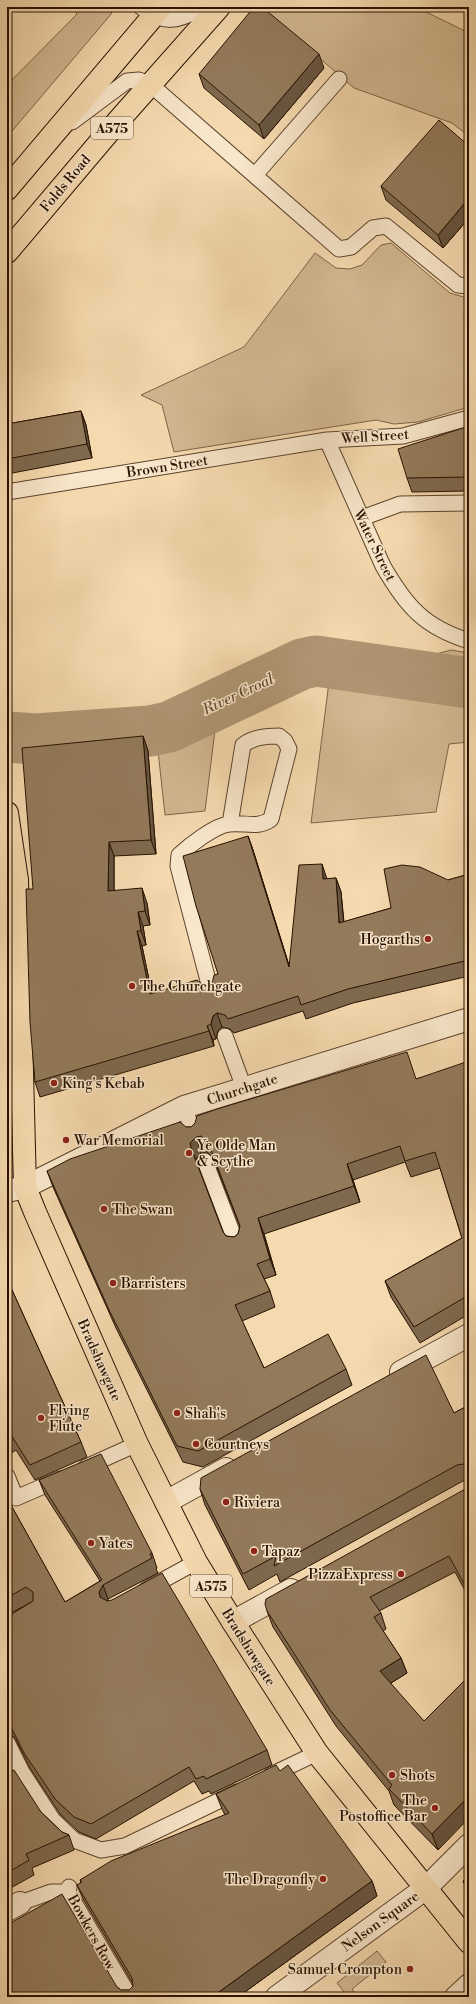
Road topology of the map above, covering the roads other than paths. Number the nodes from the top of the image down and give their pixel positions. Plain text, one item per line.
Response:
1 (203, 7) edge
2 (219, 7) edge
3 (151, 10) edge
4 (339, 79) dead end
5 (150, 85) junction
6 (48, 141) junction
7 (255, 175) junction
8 (7, 189) edge
9 (7, 252) edge
10 (469, 286) edge
11 (469, 418) edge
12 (326, 440) junction
13 (7, 492) edge
14 (469, 504) edge
15 (362, 518) junction
16 (469, 642) edge
17 (7, 813) edge
18 (230, 824) junction
19 (211, 992) edge
20 (469, 1019) edge
21 (225, 1036) dead end
22 (244, 1088) junction
23 (184, 1107) junction
24 (194, 1134) edge
25 (204, 1160) edge
26 (16, 1189) edge
27 (237, 1245) edge
28 (469, 1335) edge
29 (386, 1380) edge
30 (137, 1444) junction
31 (241, 1460) edge
32 (7, 1476) edge
33 (166, 1502) junction
34 (196, 1562) junction
35 (310, 1580) edge
36 (134, 1596) edge
37 (233, 1622) junction
38 (7, 1742) edge
39 (317, 1753) junction
40 (469, 1845) edge
41 (426, 1888) junction
42 (14, 1906) edge
43 (469, 1942) edge
44 (469, 1985) edge
45 (130, 1997) edge
46 (277, 1997) edge
47 (456, 1997) edge

1 - 3 lane
2 - 5 main road, Folds Road / A575
3 - 6 main road, A575
4 - 7 lane
5 - 6 lane
5 - 7 lane
5 - 9 main road, Folds Road / A575
6 - 8 main road, A575
7 - 10 lane
11 - 12 lane, Well Street
12 - 13 lane, Brown Street
12 - 15 lane, Water Street
14 - 15 lane
15 - 16 lane, Water Street
17 - 26 main road, A575
18 - 18 lane
18 - 19 lane
20 - 22 street, Churchgate
21 - 22 lane
22 - 23 street, Churchgate
23 - 24 lane
23 - 26 street, Churchgate
25 - 27 lane
26 - 30 main road, Bradshawgate / A575
28 - 29 street
30 - 32 lane
30 - 33 main road, Bradshawgate / A575
31 - 33 street
33 - 34 main road, Bradshawgate / A575
34 - 36 lane
34 - 37 main road, Bradshawgate / A575
35 - 37 street
37 - 39 main road, Bradshawgate / A575
38 - 39 lane
39 - 41 main road, Bradshawgate / A575
40 - 41 street, Nelson Square
41 - 43 main road, Bradshawgate / A575
41 - 46 street, Nelson Square
42 - 45 lane, Bowkers Row
44 - 47 street

